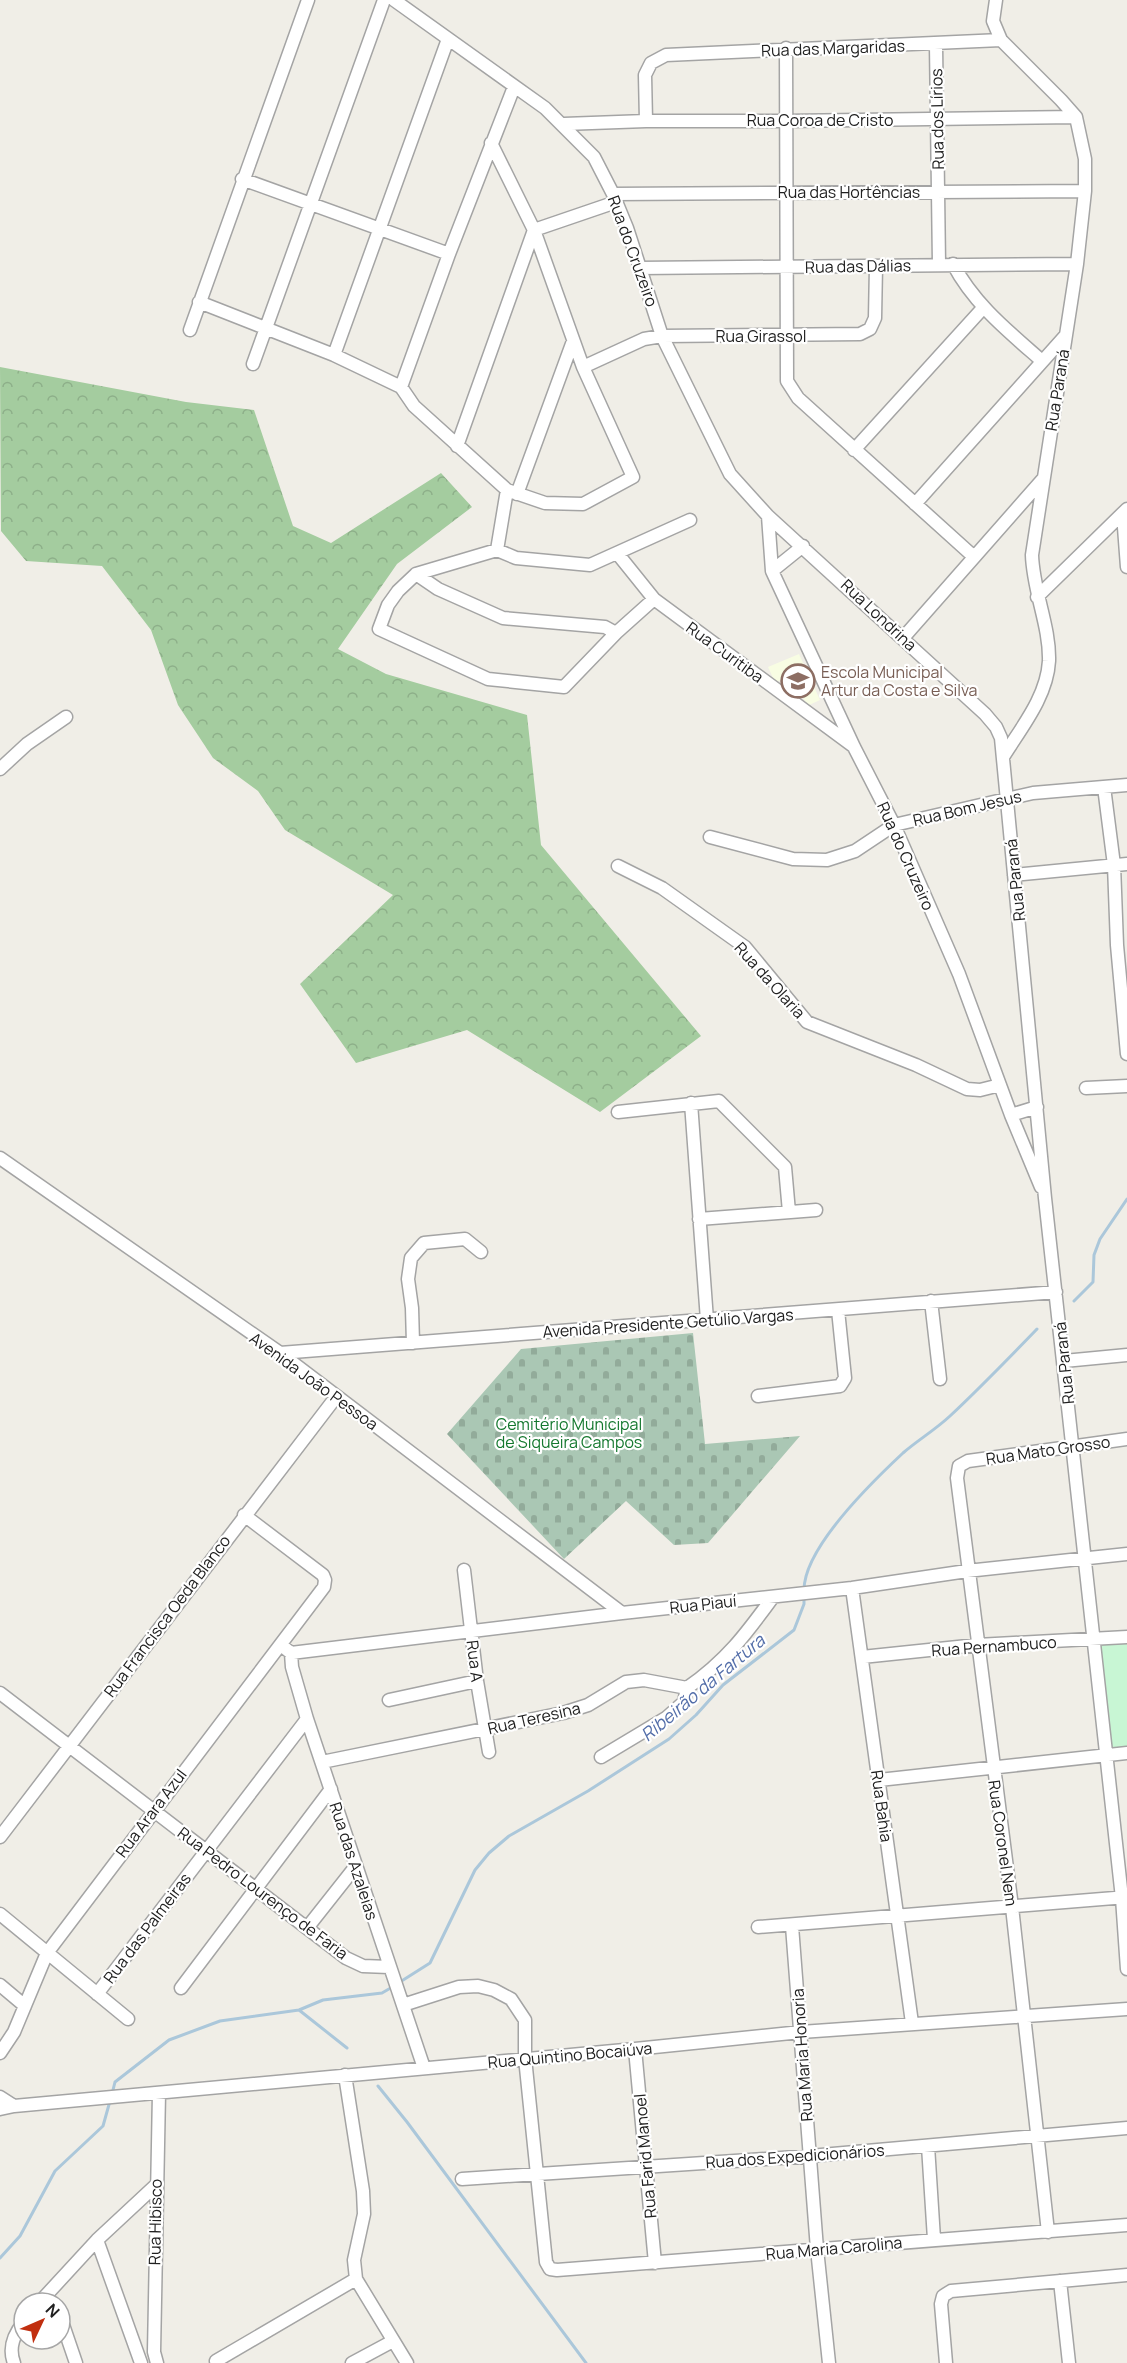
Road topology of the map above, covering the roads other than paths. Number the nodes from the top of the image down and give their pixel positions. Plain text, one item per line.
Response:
1 (308, 0) edge
2 (384, 0) edge
3 (394, 0) edge
4 (996, 0) edge
5 (448, 39) junction
6 (1001, 40) junction
7 (936, 45) junction
8 (786, 48) junction
9 (514, 87) junction
10 (1076, 117) junction
11 (937, 119) junction
12 (646, 121) junction
13 (787, 121) junction
14 (564, 124) junction
15 (491, 143) junction
16 (242, 179) junction
17 (1085, 191) junction
18 (938, 192) junction
19 (787, 193) junction
20 (615, 198) junction
21 (311, 204) junction
22 (381, 229) junction
23 (534, 231) junction
24 (449, 254) junction
25 (939, 264) junction
26 (953, 264) junction
27 (1077, 264) junction
28 (788, 266) junction
29 (876, 266) junction
30 (639, 268) junction
31 (199, 302) junction
32 (982, 308) junction
33 (268, 328) junction
34 (190, 330) dead end
35 (1066, 335) junction
36 (663, 336) junction
37 (788, 336) junction
38 (573, 341) junction
39 (334, 355) junction
40 (1042, 361) junction
41 (253, 364) dead end
42 (583, 367) junction
43 (401, 387) junction
44 (458, 446) junction
45 (854, 450) junction
46 (730, 474) joint
47 (1043, 479) junction
48 (512, 492) junction
49 (915, 504) junction
50 (1126, 513) edge
51 (768, 516) junction
52 (690, 520) dead end
53 (803, 546) junction
54 (497, 550) junction
55 (617, 553) junction
56 (973, 556) junction
57 (1127, 567) edge
58 (772, 571) junction
59 (416, 574) junction
60 (1037, 597) junction
61 (654, 599) junction
62 (616, 633) junction
63 (903, 638) junction
64 (66, 717) dead end
65 (1001, 738) joint
66 (854, 747) junction
67 (1003, 757) junction
68 (0, 769) edge
69 (1127, 785) edge
70 (1104, 786) junction
71 (1006, 799) junction
72 (894, 825) junction
73 (710, 837) dead end
74 (1121, 864) edge
75 (618, 866) dead end
76 (1014, 875) junction
77 (1122, 944) edge
78 (1127, 1054) edge
79 (1000, 1085) junction
80 (1127, 1086) edge
81 (1086, 1088) dead end
82 (691, 1103) junction
83 (1037, 1107) junction
84 (618, 1112) dead end
85 (1011, 1115) junction
86 (0, 1158) edge
87 (1045, 1198) junction
88 (816, 1210) dead end
89 (789, 1212) junction
90 (699, 1219) junction
91 (481, 1252) dead end
92 (1056, 1292) junction
93 (931, 1301) junction
94 (838, 1310) junction
95 (707, 1320) junction
96 (413, 1343) junction
97 (280, 1353) junction
98 (1127, 1355) edge
99 (1064, 1360) junction
100 (940, 1379) dead end
101 (758, 1396) dead end
102 (336, 1397) junction
103 (1127, 1439) edge
104 (1071, 1447) junction
105 (968, 1461) joint
106 (244, 1515) junction
107 (1127, 1554) edge
108 (1084, 1559) junction
109 (464, 1570) dead end
110 (967, 1571) junction
111 (852, 1588) junction
112 (773, 1597) junction
113 (622, 1613) junction
114 (471, 1632) junction
115 (1127, 1637) edge
116 (1093, 1640) junction
117 (281, 1645) junction
118 (977, 1645) junction
119 (291, 1653) junction
120 (862, 1657) junction
121 (477, 1681) junction
122 (687, 1688) junction
123 (0, 1693) edge
124 (389, 1700) dead end
125 (308, 1719) junction
126 (486, 1730) junction
127 (69, 1746) junction
128 (489, 1752) dead end
129 (1127, 1753) edge
130 (1106, 1755) junction
131 (600, 1757) dead end
132 (322, 1762) junction
133 (993, 1768) junction
134 (879, 1780) junction
135 (331, 1790) junction
136 (154, 1809) junction
137 (0, 1837) edge
138 (206, 1851) junction
139 (356, 1866) junction
140 (255, 1890) junction
141 (1125, 1898) edge
142 (1012, 1907) junction
143 (0, 1914) edge
144 (898, 1915) junction
145 (792, 1926) junction
146 (758, 1927) dead end
147 (307, 1928) junction
148 (47, 1953) junction
149 (1127, 1969) edge
150 (391, 1971) junction
151 (0, 1985) edge
152 (181, 1988) dead end
153 (97, 1994) junction
154 (400, 1999) junction
155 (25, 2006) junction
156 (1127, 2008) edge
157 (1023, 2016) junction
158 (128, 2019) dead end
159 (912, 2024) junction
160 (801, 2032) junction
161 (635, 2049) junction
162 (0, 2053) edge
163 (525, 2058) junction
164 (424, 2068) junction
165 (345, 2075) junction
166 (159, 2093) junction
167 (0, 2097) edge
168 (14, 2106) junction
169 (0, 2109) edge
170 (1127, 2128) edge
171 (1037, 2136) junction
172 (928, 2146) junction
173 (810, 2156) junction
174 (646, 2166) junction
175 (537, 2176) junction
176 (462, 2179) dead end
177 (155, 2186) junction
178 (1127, 2225) edge
179 (1048, 2232) junction
180 (97, 2240) junction
181 (934, 2240) junction
182 (817, 2249) junction
183 (655, 2263) junction
184 (1127, 2275) edge
185 (356, 2279) junction
186 (1060, 2281) junction
187 (51, 2289) edge
188 (393, 2341) junction
189 (155, 2358) edge
190 (216, 2361) dead end
191 (142, 2363) edge
192 (352, 2363) edge
193 (407, 2363) edge
194 (829, 2363) edge
195 (946, 2363) edge
196 (1069, 2363) edge

1 - 16 street
2 - 21 street
3 - 5 street, Rua do Cruzeiro
4 - 6 street
5 - 9 street, Rua do Cruzeiro
5 - 22 street
6 - 7 street, Rua das Margaridas
6 - 10 street
7 - 8 street, Rua das Margaridas
7 - 11 street, Rua dos Lírios
8 - 12 street, Rua das Margaridas
8 - 13 street
9 - 14 street, Rua do Cruzeiro
9 - 15 street
10 - 11 street, Rua Coroa de Cristo
10 - 17 street, Rua Paraná
11 - 13 street, Rua Coroa de Cristo
11 - 18 street, Rua dos Lírios
12 - 13 street, Rua Coroa de Cristo
12 - 14 street, Rua Coroa de Cristo
13 - 19 street
14 - 20 street, Rua do Cruzeiro
15 - 23 street
15 - 24 street
16 - 21 street
16 - 31 street
17 - 18 street, Rua das Hortências
17 - 27 street, Rua Paraná
18 - 19 street, Rua das Hortências
18 - 25 street, Rua dos Lírios
19 - 20 street, Rua das Hortências
19 - 28 street
20 - 23 street, Rua das Hortências
20 - 30 street, Rua do Cruzeiro
21 - 22 street
21 - 33 street
22 - 24 street
22 - 39 street
23 - 38 street
23 - 44 street
24 - 43 street
25 - 26 street, Rua das Dálias
25 - 29 street, Rua das Dálias
26 - 27 street, Rua das Dálias
26 - 32 street
27 - 35 street, Rua Paraná
28 - 29 street, Rua das Dálias
28 - 30 street, Rua das Dálias
28 - 37 street
29 - 37 street, Rua Girassol
30 - 36 street, Rua do Cruzeiro
31 - 33 street
31 - 34 street
32 - 40 street
32 - 45 street
33 - 39 street
33 - 41 street
35 - 40 street
35 - 47 street, Rua Paraná
36 - 37 street, Rua Girassol
36 - 42 street, Rua Girassol
36 - 46 street, Rua do Cruzeiro
37 - 45 street
38 - 42 street
38 - 48 street
39 - 43 street
40 - 49 street
42 - 48 street
43 - 44 street
44 - 48 street
45 - 49 street
46 - 51 street, Rua Londrina
47 - 56 street
47 - 60 street, Rua Paraná
48 - 54 street
49 - 56 street
50 - 57 street
50 - 60 street
51 - 53 street, Rua Londrina
51 - 58 street, Rua do Cruzeiro
52 - 55 street
53 - 58 street
53 - 63 street, Rua Londrina
54 - 55 street
54 - 59 street
55 - 61 street, Rua Curitiba
56 - 63 street
58 - 66 street, Rua do Cruzeiro
59 - 62 street
59 - 62 street
60 - 67 street, Rua Paraná
61 - 62 street
61 - 66 street, Rua Curitiba
63 - 65 street, Rua Londrina
64 - 68 street
65 - 67 street, Rua Paraná
66 - 72 street, Rua do Cruzeiro
67 - 71 street, Rua Paraná
69 - 70 street, Rua Bom Jesus
70 - 71 street, Rua Bom Jesus
70 - 74 street
71 - 72 street, Rua Bom Jesus
71 - 76 street, Rua Paraná
72 - 73 street, Rua Bom Jesus
72 - 79 street, Rua do Cruzeiro
74 - 76 street
74 - 77 street
75 - 79 street, Rua da Olaria
76 - 83 street, Rua Paraná
77 - 78 street
79 - 85 street, Rua do Cruzeiro
80 - 81 street
82 - 84 street
82 - 89 street
82 - 90 street
83 - 85 street
83 - 87 street, Rua Paraná
85 - 87 street, Rua do Cruzeiro
86 - 97 street, Avenida João Pessoa
87 - 92 street, Rua Paraná
88 - 89 street
89 - 90 street
90 - 95 street
91 - 96 street
92 - 93 street, Avenida Presidente Getúlio Vargas
92 - 99 street, Rua Paraná
93 - 94 street, Avenida Presidente Getúlio Vargas
93 - 100 street
94 - 95 street, Avenida Presidente Getúlio Vargas
94 - 101 street
95 - 96 street, Avenida Presidente Getúlio Vargas
96 - 97 street, Avenida Presidente Getúlio Vargas
97 - 102 street, Avenida João Pessoa
98 - 99 street
99 - 104 street, Rua Paraná
102 - 106 street, Rua Francisca Oeda Blanco
102 - 113 street, Avenida João Pessoa
103 - 104 street, Rua Mato Grosso
104 - 105 street, Rua Mato Grosso
104 - 108 street, Rua Paraná
105 - 110 street, Rua Coronel Nem
106 - 117 street, Rua Arara Azul
106 - 127 street, Rua Francisca Oeda Blanco
107 - 108 street, Rua Piauí
108 - 110 street, Rua Piauí
108 - 116 street, Rua Paraná
109 - 114 street, Rua A
110 - 111 street, Rua Piauí
110 - 118 street, Rua Coronel Nem
111 - 112 street, Rua Piauí
111 - 120 street, Rua Bahia
112 - 113 street, Rua Piauí
112 - 122 street
113 - 114 street, Rua Piauí
114 - 119 street, Rua Piauí
114 - 121 street, Rua A
115 - 116 street, Rua Pernambuco
116 - 118 street, Rua Pernambuco
116 - 130 street, Rua Paraná
117 - 119 street
117 - 136 street, Rua Arara Azul
118 - 120 street, Rua Pernambuco
118 - 133 street, Rua Coronel Nem
119 - 125 street, Rua das Azaleias
120 - 134 street, Rua Bahia
121 - 124 street
121 - 126 street, Rua A
122 - 126 street, Rua Teresina
122 - 131 street
123 - 127 street, Rua Pedro Lourenço de Faria
125 - 132 street, Rua das Azaleias
125 - 138 street, Rua das Palmeiras
126 - 128 street, Rua A
126 - 132 street, Rua Teresina
127 - 136 street, Rua Pedro Lourenço de Faria
127 - 137 street, Rua Francisca Oeda Blanco
129 - 130 street
130 - 133 street
130 - 141 street, Rua Paraná
132 - 135 street, Rua das Azaleias
133 - 134 street
133 - 142 street, Rua Coronel Nem
134 - 144 street, Rua Bahia
135 - 139 street, Rua das Azaleias
135 - 140 street
136 - 138 street, Rua Pedro Lourenço de Faria
136 - 148 street, Rua Arara Azul
138 - 140 street, Rua Pedro Lourenço de Faria
138 - 153 street, Rua das Palmeiras
139 - 147 street
139 - 150 street, Rua das Azaleias
140 - 147 street, Rua Pedro Lourenço de Faria
140 - 152 street
141 - 142 street
141 - 149 street, Rua Paraná
142 - 144 street
142 - 157 street, Rua Coronel Nem
143 - 148 street
144 - 145 street
144 - 159 street, Rua Bahia
145 - 146 street
145 - 160 street, Rua Maria Honoria
147 - 150 street, Rua Pedro Lourenço de Faria
148 - 153 street
148 - 155 street, Rua Arara Azul
150 - 154 street, Rua das Azaleias
151 - 155 street
153 - 158 street
154 - 163 street
154 - 164 street, Rua das Azaleias
155 - 162 street, Rua Arara Azul
156 - 157 street, Rua Quintino Bocaiúva
157 - 159 street, Rua Quintino Bocaiúva
157 - 171 street, Rua Coronel Nem
159 - 160 street, Rua Quintino Bocaiúva
160 - 161 street, Rua Quintino Bocaiúva
160 - 173 street, Rua Maria Honoria
161 - 163 street, Rua Quintino Bocaiúva
161 - 174 street, Rua Farid Manoel
163 - 164 street, Rua Quintino Bocaiúva
163 - 175 street
164 - 165 street, Rua Quintino Bocaiúva
165 - 166 street, Rua Quintino Bocaiúva
165 - 185 street
166 - 168 street, Rua Quintino Bocaiúva
166 - 177 street, Rua Hibisco
167 - 168 street
168 - 169 street, Rua Quintino Bocaiúva
170 - 171 street, Rua dos Expedicionários
171 - 172 street, Rua dos Expedicionários
171 - 179 street, Rua Coronel Nem
172 - 173 street, Rua dos Expedicionários
172 - 181 street
173 - 174 street, Rua dos Expedicionários
173 - 182 street, Rua Maria Honoria
174 - 175 street, Rua dos Expedicionários
174 - 183 street, Rua Farid Manoel
175 - 176 street, Rua dos Expedicionários
175 - 183 street, Rua Maria Carolina
177 - 180 street
177 - 189 street, Rua Hibisco
178 - 179 street, Rua Maria Carolina
179 - 181 street, Rua Maria Carolina
180 - 187 street
180 - 191 street
181 - 182 street, Rua Maria Carolina
182 - 183 street, Rua Maria Carolina
182 - 194 street, Rua Maria Honoria
184 - 186 street
185 - 188 street
185 - 190 street
186 - 195 street
186 - 196 street
188 - 192 street
188 - 193 street
189 - 191 street

